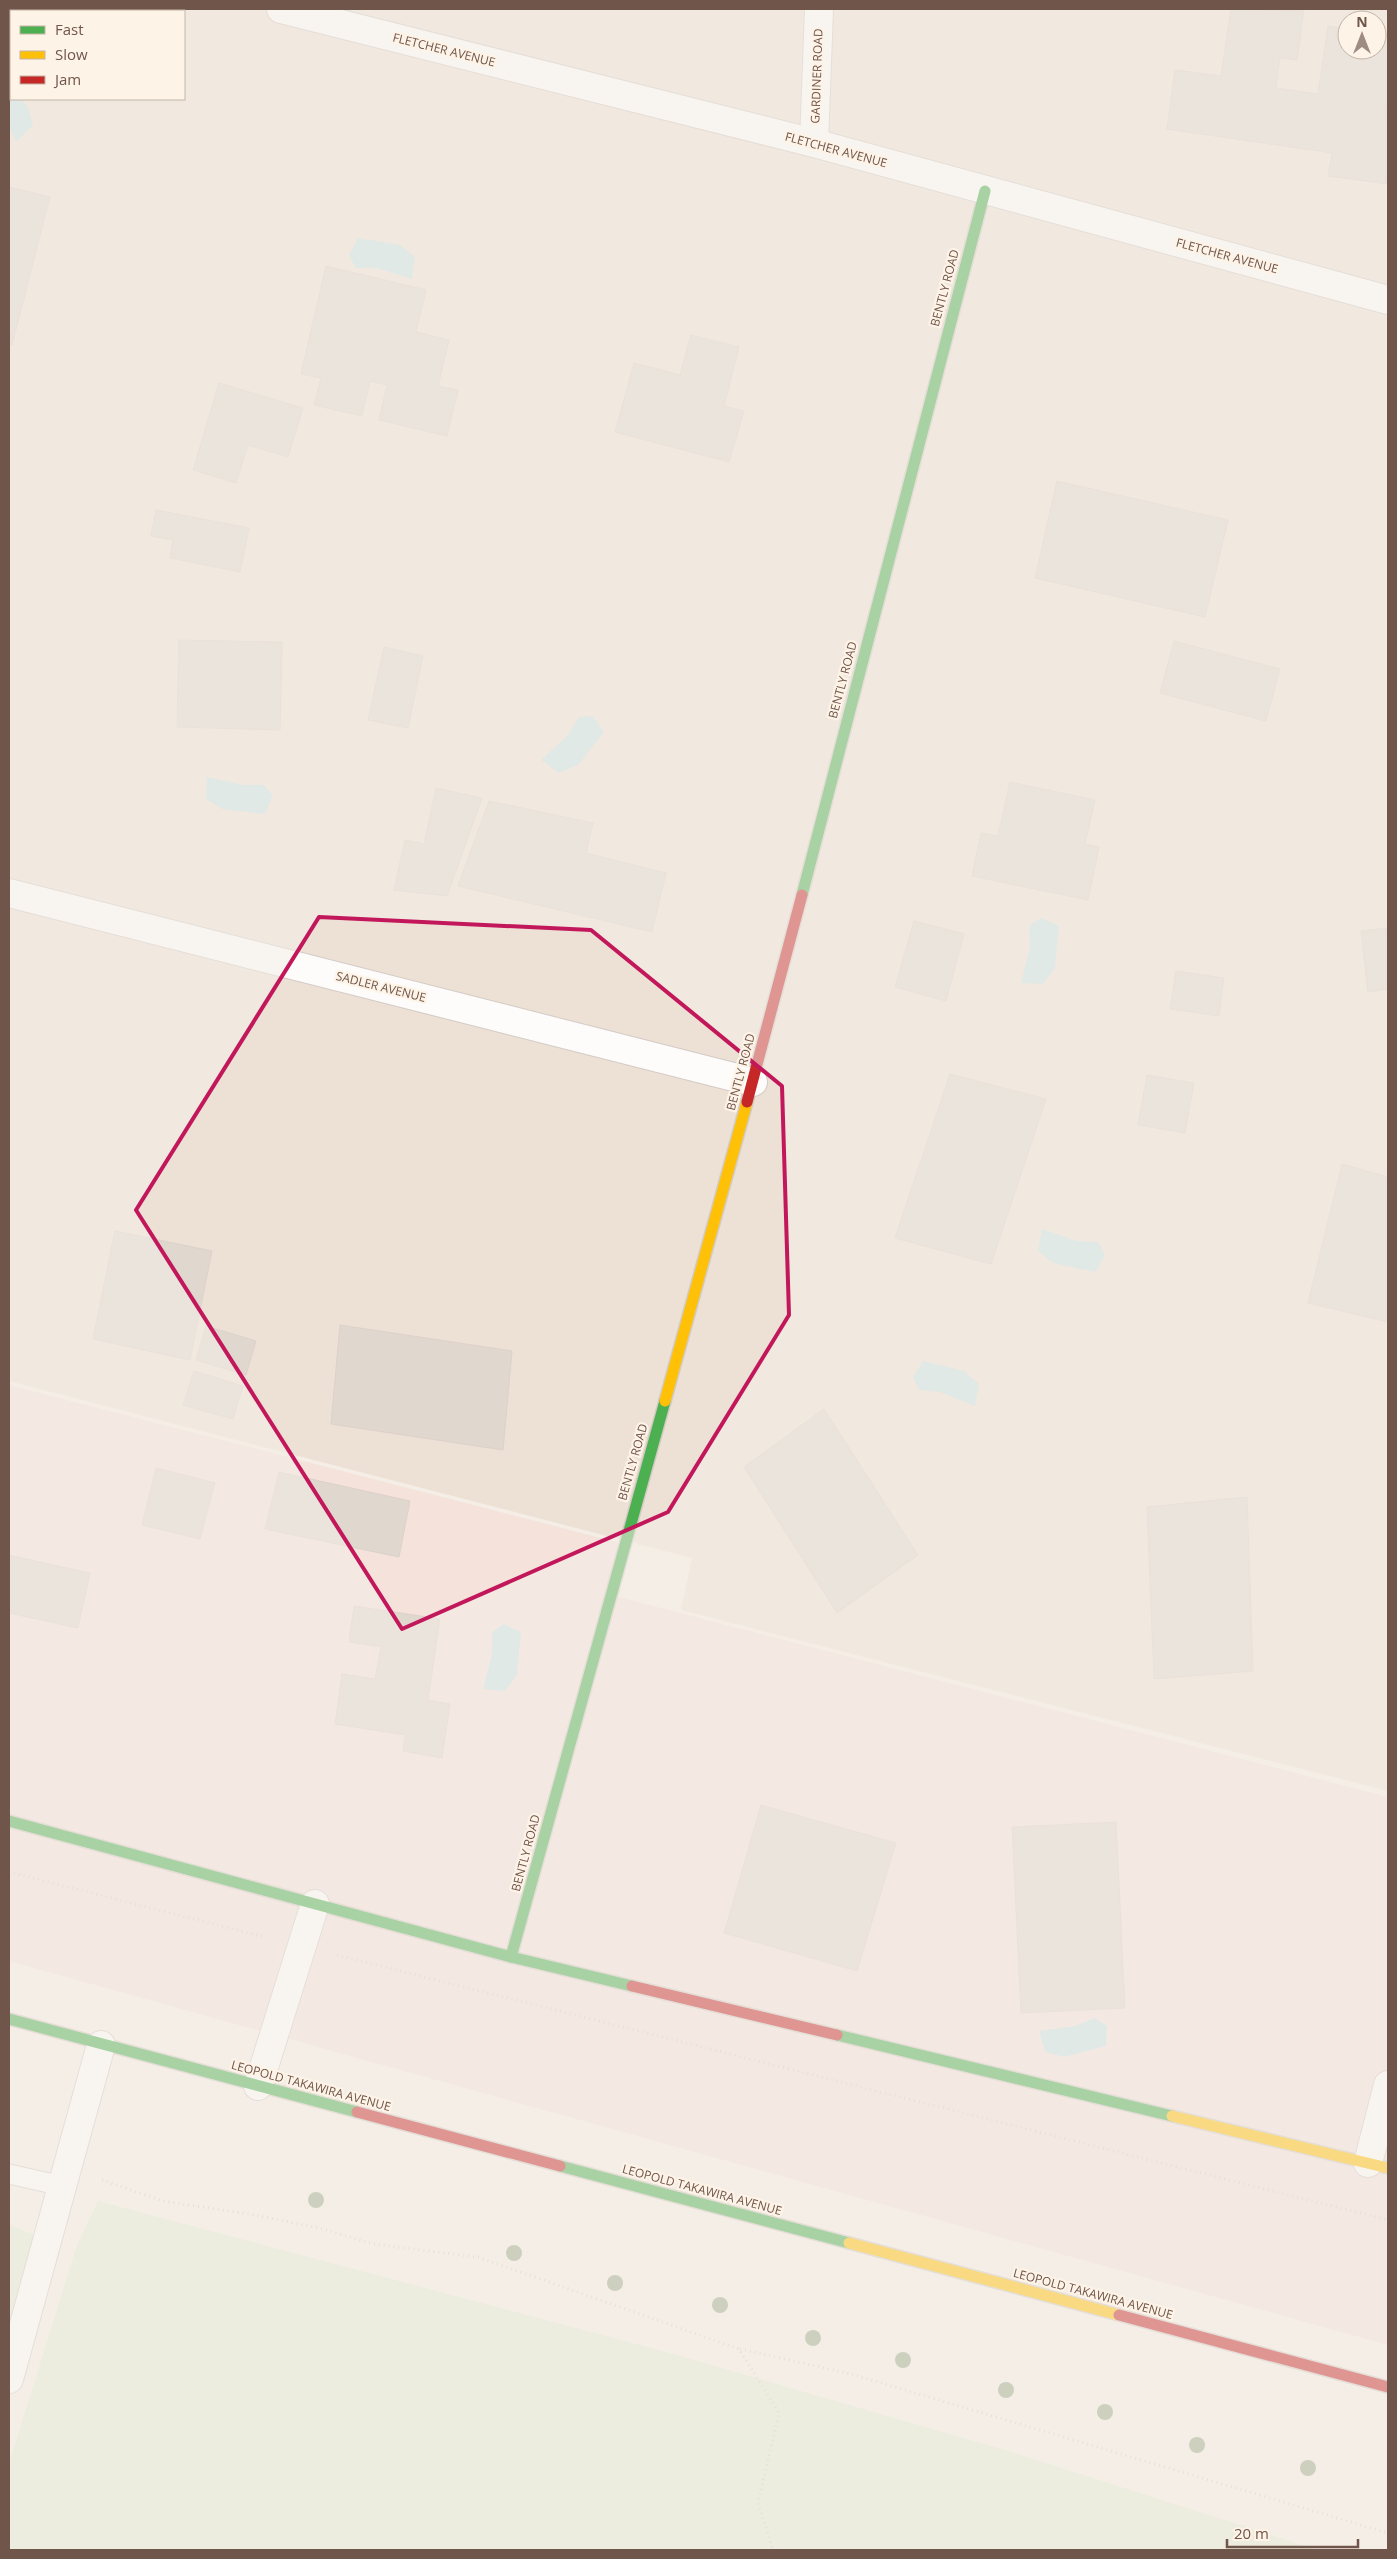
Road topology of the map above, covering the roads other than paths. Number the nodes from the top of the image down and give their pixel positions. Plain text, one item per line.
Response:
1 (281, 9) edge
2 (819, 9) edge
3 (814, 143) junction
4 (985, 191) junction
5 (1388, 300) edge
6 (9, 893) edge
7 (753, 1082) junction
8 (9, 1821) edge
9 (315, 1904) junction
10 (511, 1957) junction
11 (9, 2019) edge
12 (101, 2045) junction
13 (1388, 2085) edge
14 (258, 2086) junction
15 (1378, 2165) edge
16 (9, 2174) edge
17 (64, 2179) junction
18 (9, 2379) edge
19 (1388, 2387) edge

1 - 3 street, FLETCHER AVENUE
2 - 3 street, GARDINER ROAD
3 - 4 street, FLETCHER AVENUE
4 - 5 street, FLETCHER AVENUE
4 - 7 main road, BENTLY ROAD
6 - 7 street, SADLER AVENUE
7 - 10 main road, BENTLY ROAD
8 - 9 main road
9 - 10 main road
9 - 14 street
10 - 15 main road
11 - 12 main road, LEOPOLD TAKAWIRA AVENUE
12 - 14 main road, LEOPOLD TAKAWIRA AVENUE
12 - 17 street
13 - 15 street
14 - 19 main road, LEOPOLD TAKAWIRA AVENUE
16 - 17 lane
17 - 18 street

